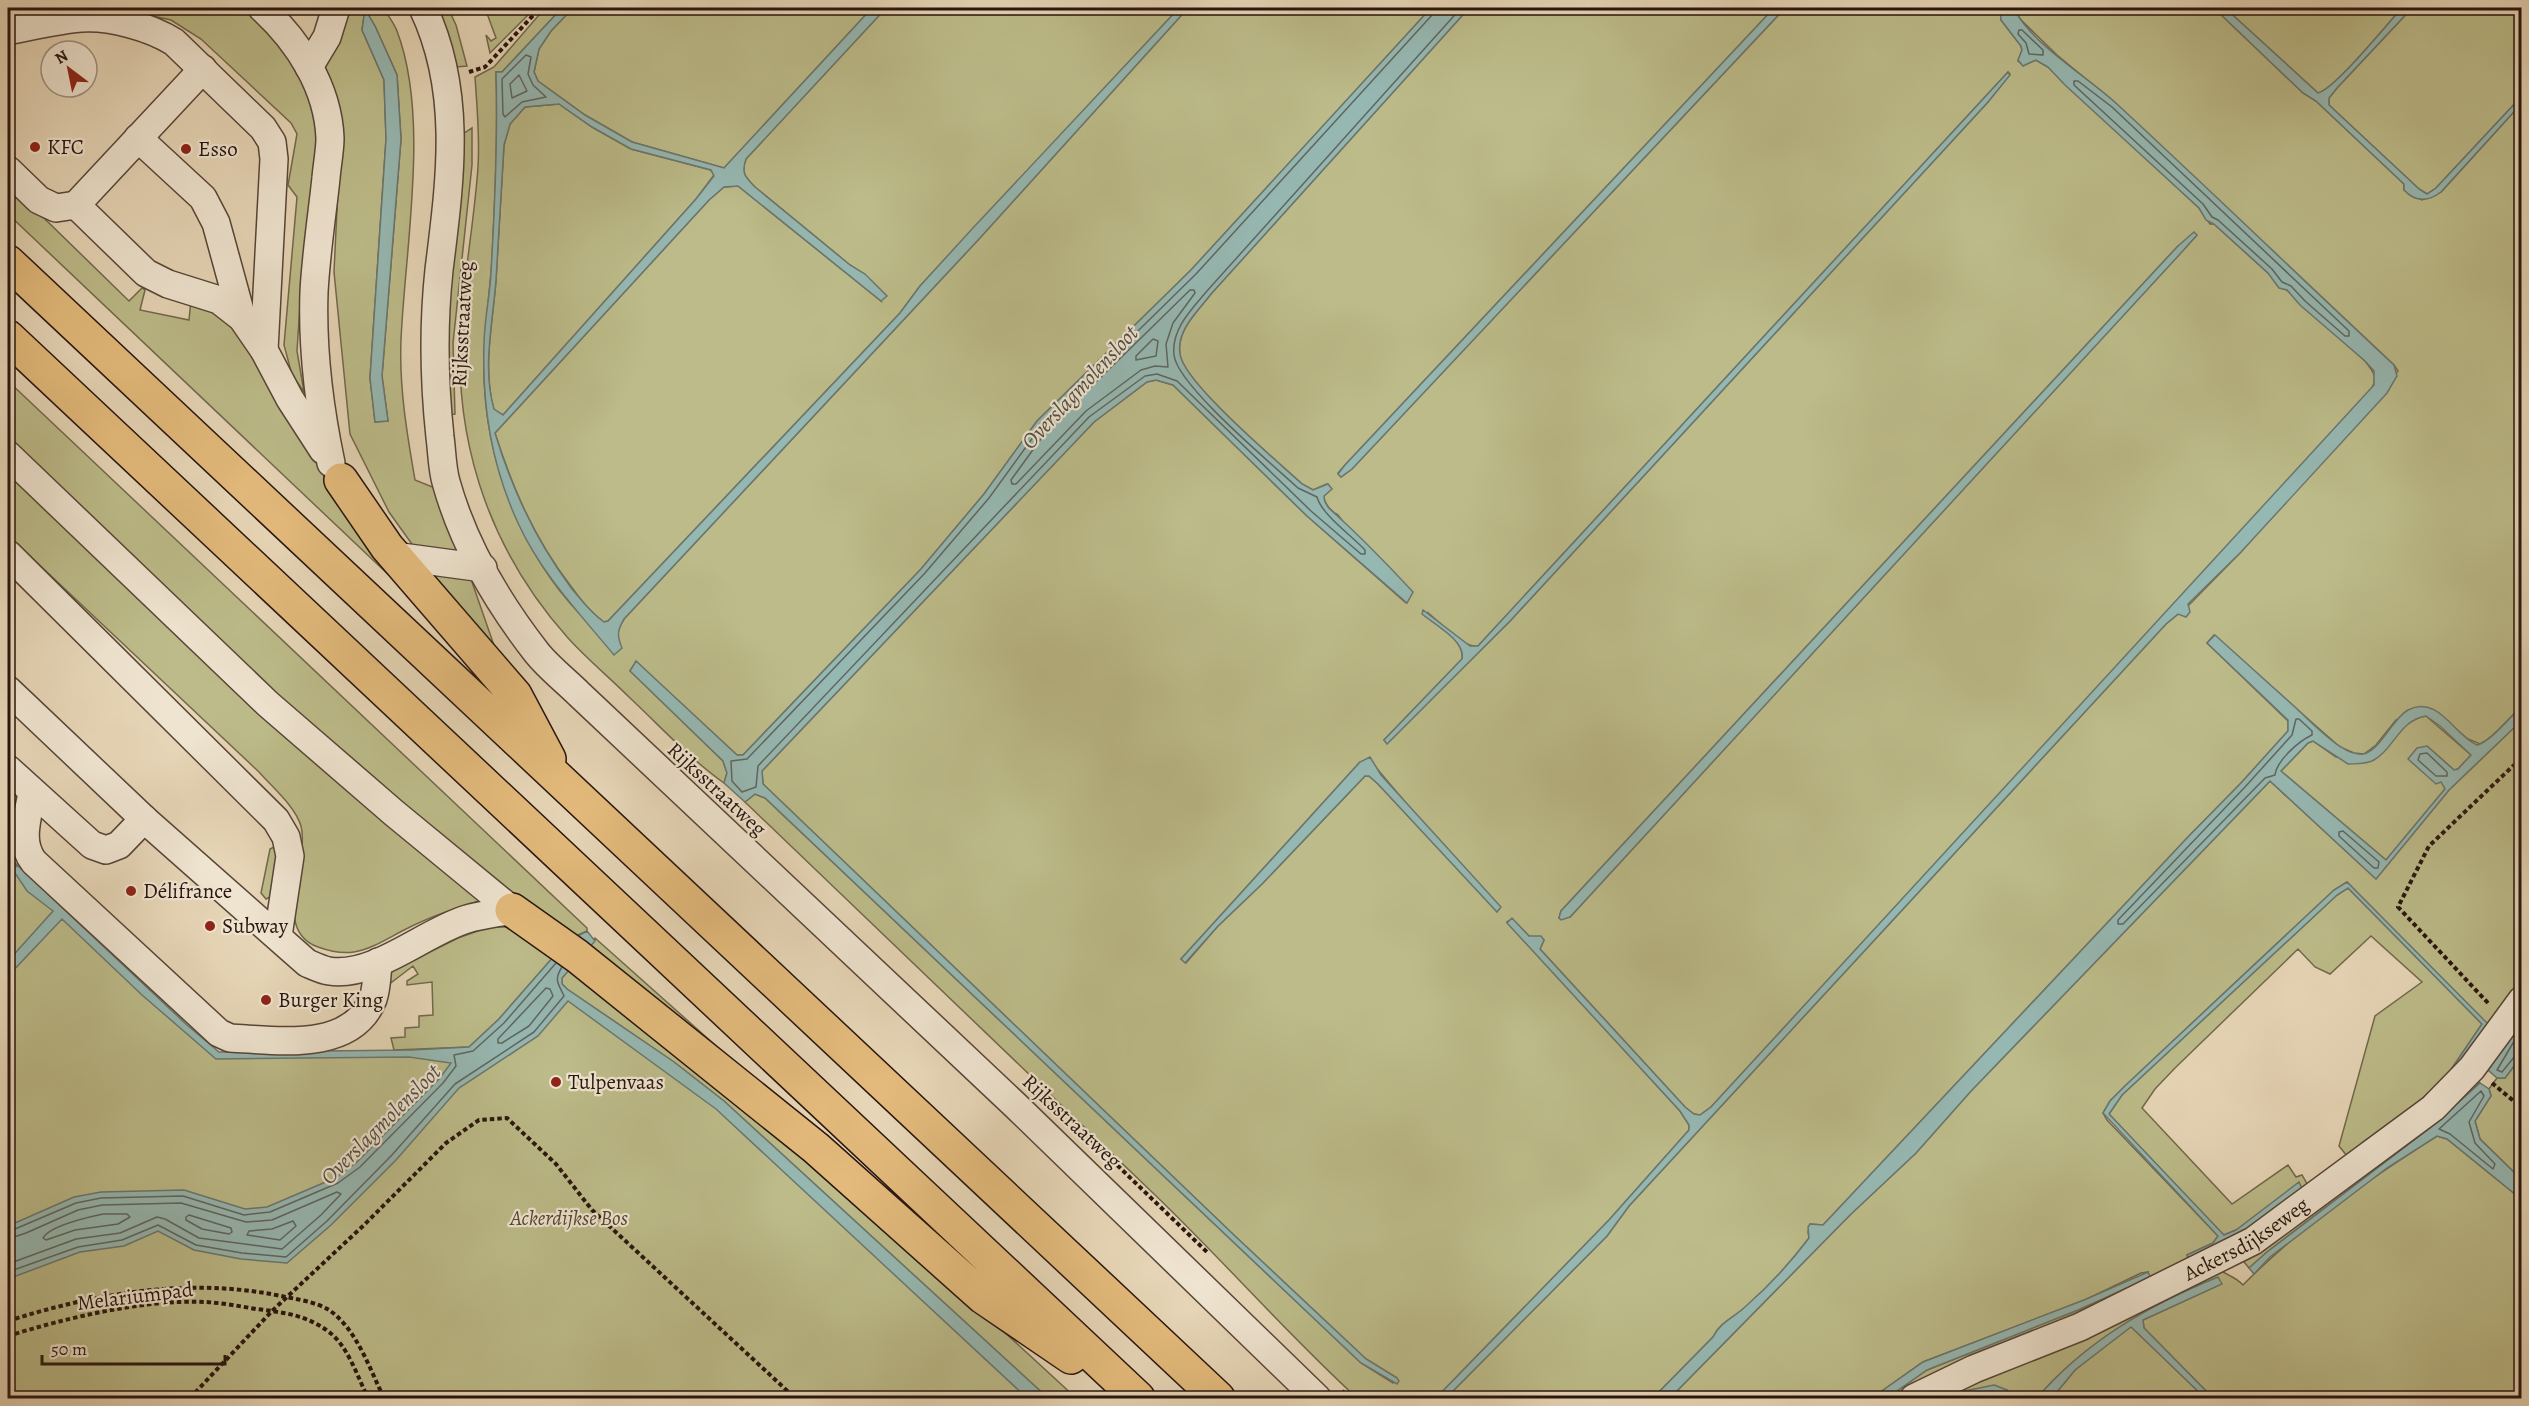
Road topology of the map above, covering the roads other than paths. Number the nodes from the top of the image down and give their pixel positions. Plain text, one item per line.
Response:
1 (262, 8) edge
2 (336, 8) edge
3 (423, 8) edge
4 (8, 31) edge
5 (309, 67) junction
6 (203, 69) junction
7 (138, 138) junction
8 (8, 170) edge
9 (76, 205) junction
10 (8, 262) edge
11 (242, 318) junction
12 (8, 337) edge
13 (264, 350) junction
14 (8, 455) edge
15 (336, 472) junction
16 (8, 554) edge
17 (394, 556) junction
18 (483, 568) junction
19 (8, 690) edge
20 (8, 770) edge
21 (561, 782) junction
22 (32, 793) junction
23 (144, 819) junction
24 (512, 910) junction
25 (278, 936) junction
26 (378, 962) junction
27 (2522, 1000) edge
28 (1326, 1392) edge
29 (1132, 1398) edge
30 (1138, 1398) edge
31 (1218, 1398) edge
32 (1914, 1398) edge

1 - 5 street
2 - 5 street
3 - 18 street, Rijksstraatweg
4 - 6 street
5 - 15 street
6 - 7 street
6 - 13 street
7 - 9 street
7 - 11 street
8 - 9 street
9 - 11 street
10 - 21 highway
11 - 13 street
12 - 30 highway
13 - 15 street
14 - 24 street
15 - 17 highway
16 - 25 street
17 - 18 street
17 - 21 highway
18 - 28 street, Rijksstraatweg
19 - 23 street
20 - 22 street
21 - 31 highway
22 - 23 street
22 - 26 street
23 - 25 street
24 - 26 street
24 - 29 highway
25 - 26 street
27 - 32 street, Ackersdijkseweg

